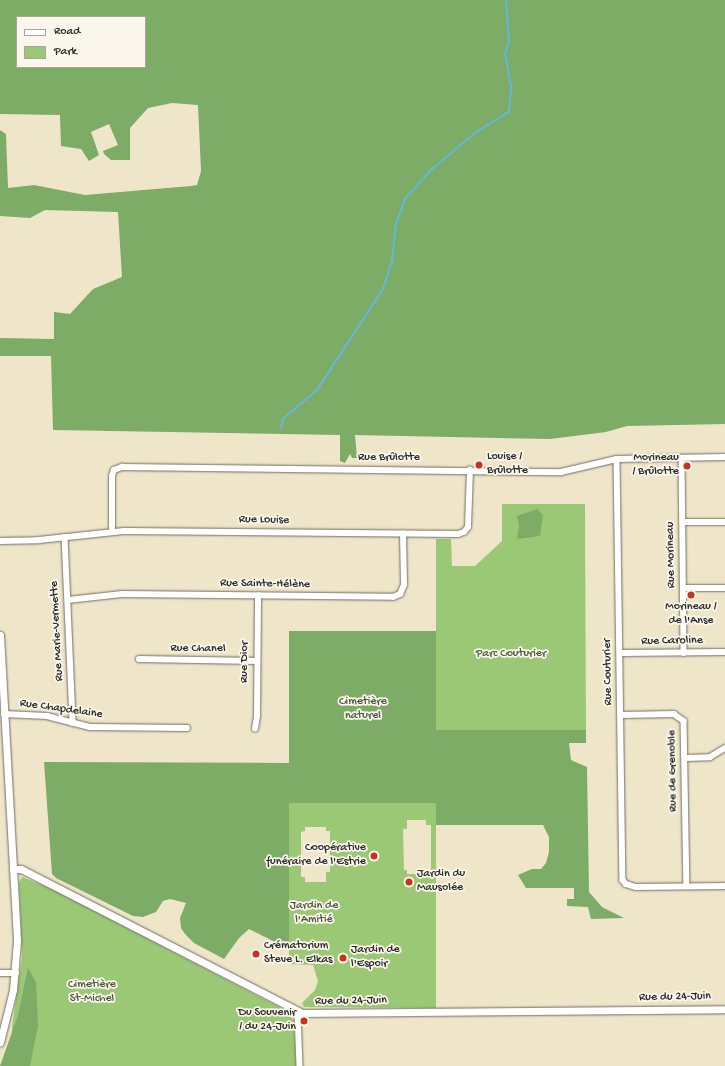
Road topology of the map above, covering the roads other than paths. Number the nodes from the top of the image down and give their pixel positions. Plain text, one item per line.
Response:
1 (725, 457) edge
2 (682, 458) junction
3 (616, 459) junction
4 (470, 470) junction
5 (683, 522) junction
6 (725, 522) edge
7 (112, 532) junction
8 (403, 534) junction
9 (65, 537) junction
10 (0, 541) edge
11 (684, 588) junction
12 (725, 588) edge
13 (258, 596) junction
14 (68, 600) junction
15 (0, 635) edge
16 (725, 652) edge
17 (620, 653) junction
18 (684, 653) junction
19 (139, 659) dead end
20 (257, 661) junction
21 (2, 714) edge
22 (621, 715) junction
23 (73, 723) junction
24 (187, 728) dead end
25 (255, 728) dead end
26 (725, 748) edge
27 (686, 758) junction
28 (13, 869) junction
29 (687, 886) junction
30 (725, 886) edge
31 (0, 973) edge
32 (16, 973) junction
33 (725, 1009) edge
34 (298, 1012) junction
35 (0, 1042) edge
36 (300, 1066) edge

1 - 2 street, Rue Brûlotte
2 - 3 street, Rue Brûlotte
2 - 5 street, Rue Morineau
3 - 4 street, Rue Brûlotte
3 - 17 street, Rue Couturier
4 - 7 street, Rue Brûlotte
4 - 8 street, Rue Louise
5 - 6 street
5 - 11 street, Rue Morineau
7 - 8 street, Rue Louise
7 - 9 street, Rue Louise
8 - 13 street, Rue Sainte-Hélène
9 - 10 street, Rue Louise
9 - 14 street, Rue Marie-Vermette
11 - 12 street
11 - 18 street, Rue Morineau
13 - 14 street, Rue Sainte-Hélène
13 - 20 street, Rue Dior
14 - 23 street, Rue Marie-Vermette
15 - 21 street
16 - 18 street, Rue Caroline
17 - 18 street, Rue Caroline
17 - 22 street, Rue Couturier
19 - 20 street, Rue Chanel
20 - 25 street, Rue Dior
21 - 23 street, Rue Chapdelaine
21 - 28 street
22 - 27 street, Rue de Grenoble
22 - 29 street, Rue Couturier
23 - 24 street, Rue Chapdelaine
26 - 27 street
27 - 29 street, Rue de Grenoble
28 - 32 street
28 - 34 street, Rue du 24-Juin
29 - 30 street
31 - 32 street
32 - 35 street
33 - 34 street, Rue du 24-Juin
34 - 36 street

